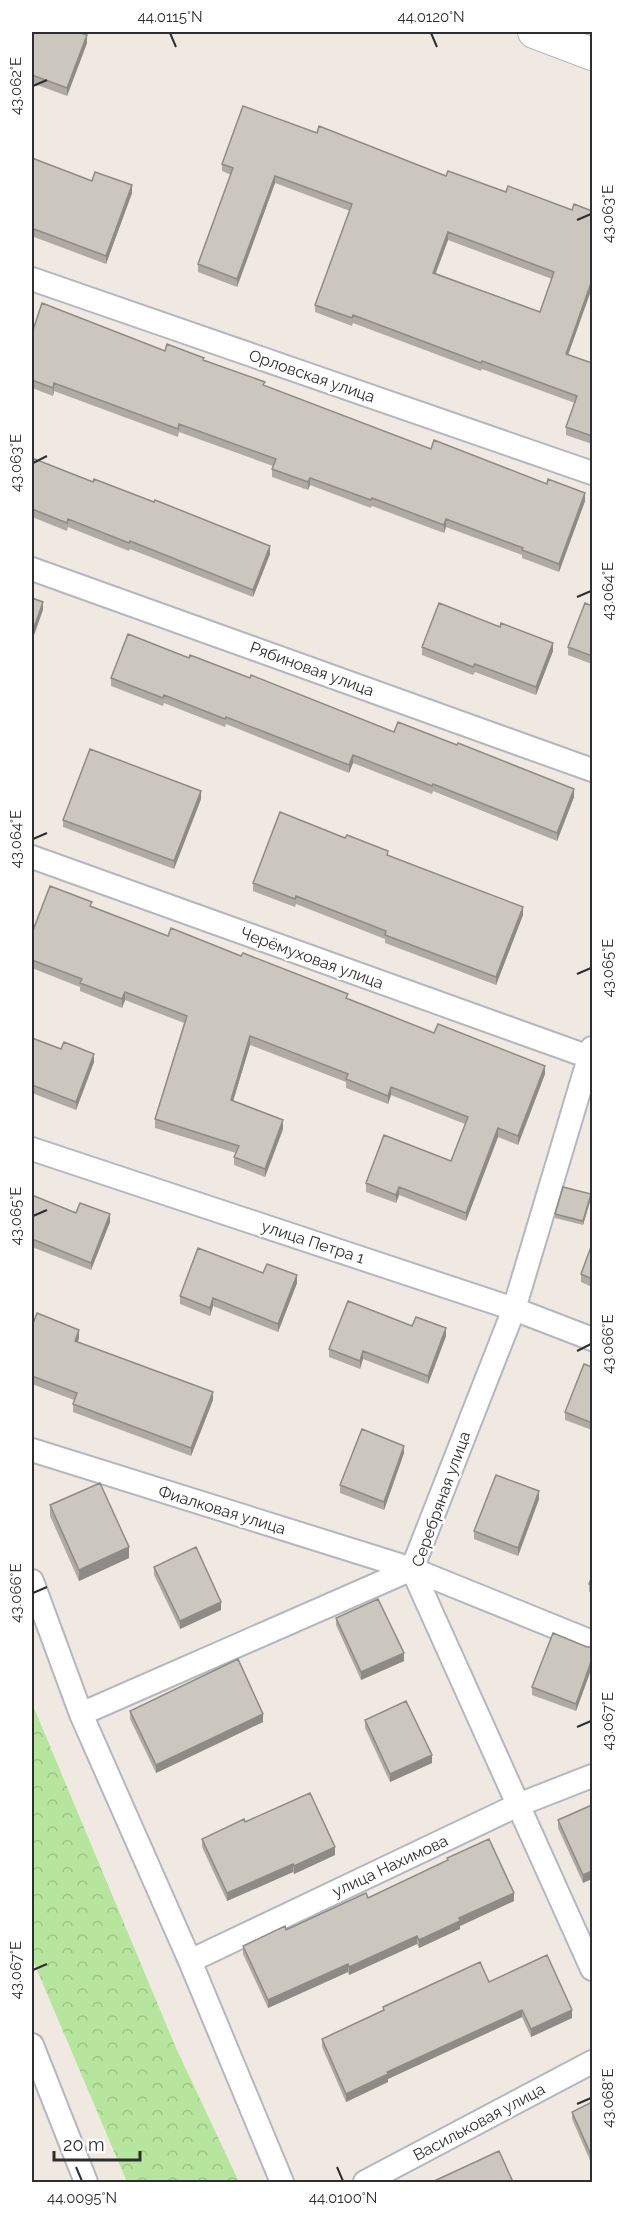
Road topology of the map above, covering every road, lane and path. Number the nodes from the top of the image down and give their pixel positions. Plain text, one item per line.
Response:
1 (534, 32) edge
2 (592, 54) edge
3 (32, 279) edge
4 (592, 473) edge
5 (32, 569) edge
6 (592, 770) edge
7 (32, 857) edge
8 (591, 1054) edge
9 (32, 1149) edge
10 (514, 1309) junction
11 (592, 1339) edge
12 (32, 1450) edge
13 (412, 1569) junction
14 (32, 1581) edge
15 (592, 1642) edge
16 (81, 1714) junction
17 (592, 1776) edge
18 (518, 1805) junction
19 (190, 1961) junction
20 (592, 1969) edge
21 (32, 2045) edge
22 (592, 2062) edge
23 (86, 2182) edge
24 (282, 2182) edge
25 (365, 2182) edge

1 - 2 main road
3 - 4 street, Орловская улица
5 - 6 street, Рябиновая улица
7 - 8 street, Черёмуховая улица
8 - 10 street, Серебряная улица
9 - 10 street, улица Петра 1
10 - 11 street, улица Петра 1
10 - 13 street, Серебряная улица
12 - 13 street, Фиалковая улица
13 - 15 street, Фиалковая улица
13 - 16 street
13 - 18 street, Серебряная улица
14 - 16 street
16 - 19 street
17 - 18 street, улица Нахимова
18 - 19 street, улица Нахимова
18 - 20 street, Серебряная улица
19 - 24 street
21 - 23 street
22 - 25 street, Васильковая улица

